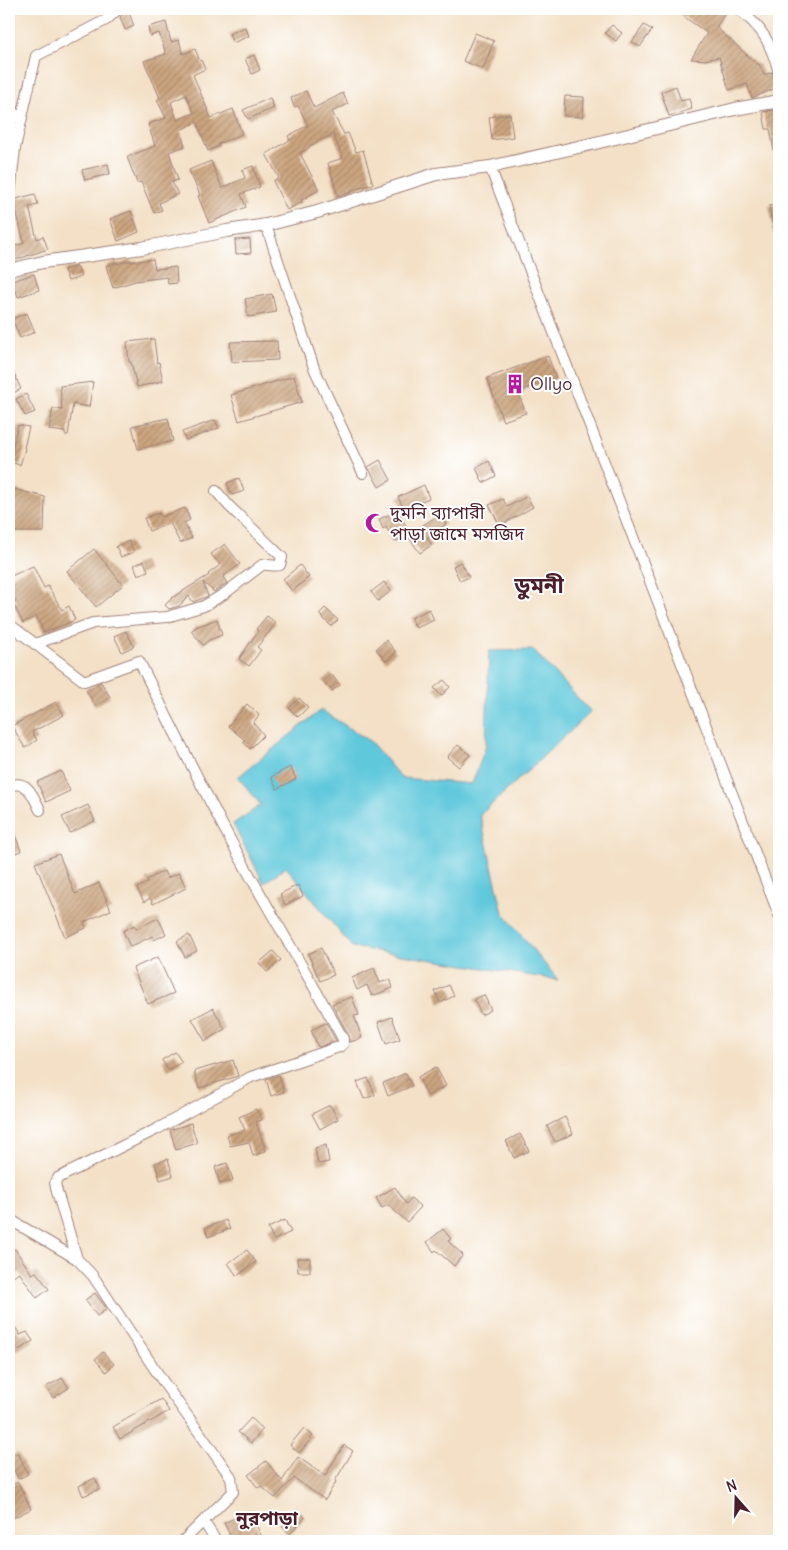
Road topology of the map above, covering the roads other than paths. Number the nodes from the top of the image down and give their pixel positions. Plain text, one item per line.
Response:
1 (118, 9) edge
2 (738, 9) edge
3 (779, 72) edge
4 (779, 101) edge
5 (9, 106) edge
6 (22, 121) junction
7 (490, 167) junction
8 (9, 203) edge
9 (266, 225) junction
10 (9, 270) edge
11 (363, 474) dead end
12 (216, 491) dead end
13 (9, 624) edge
14 (35, 644) junction
15 (9, 786) edge
16 (40, 810) dead end
17 (779, 916) edge
18 (9, 1219) edge
19 (77, 1259) junction
20 (204, 1522) junction
21 (183, 1541) edge
22 (216, 1541) edge

1 - 6 street
2 - 3 street
4 - 7 street
5 - 6 street
6 - 8 street
7 - 9 street
7 - 17 street
9 - 10 street
9 - 11 street
12 - 14 street
13 - 14 street
14 - 19 street
15 - 16 street
18 - 19 street
19 - 20 street
20 - 21 street
20 - 22 street

